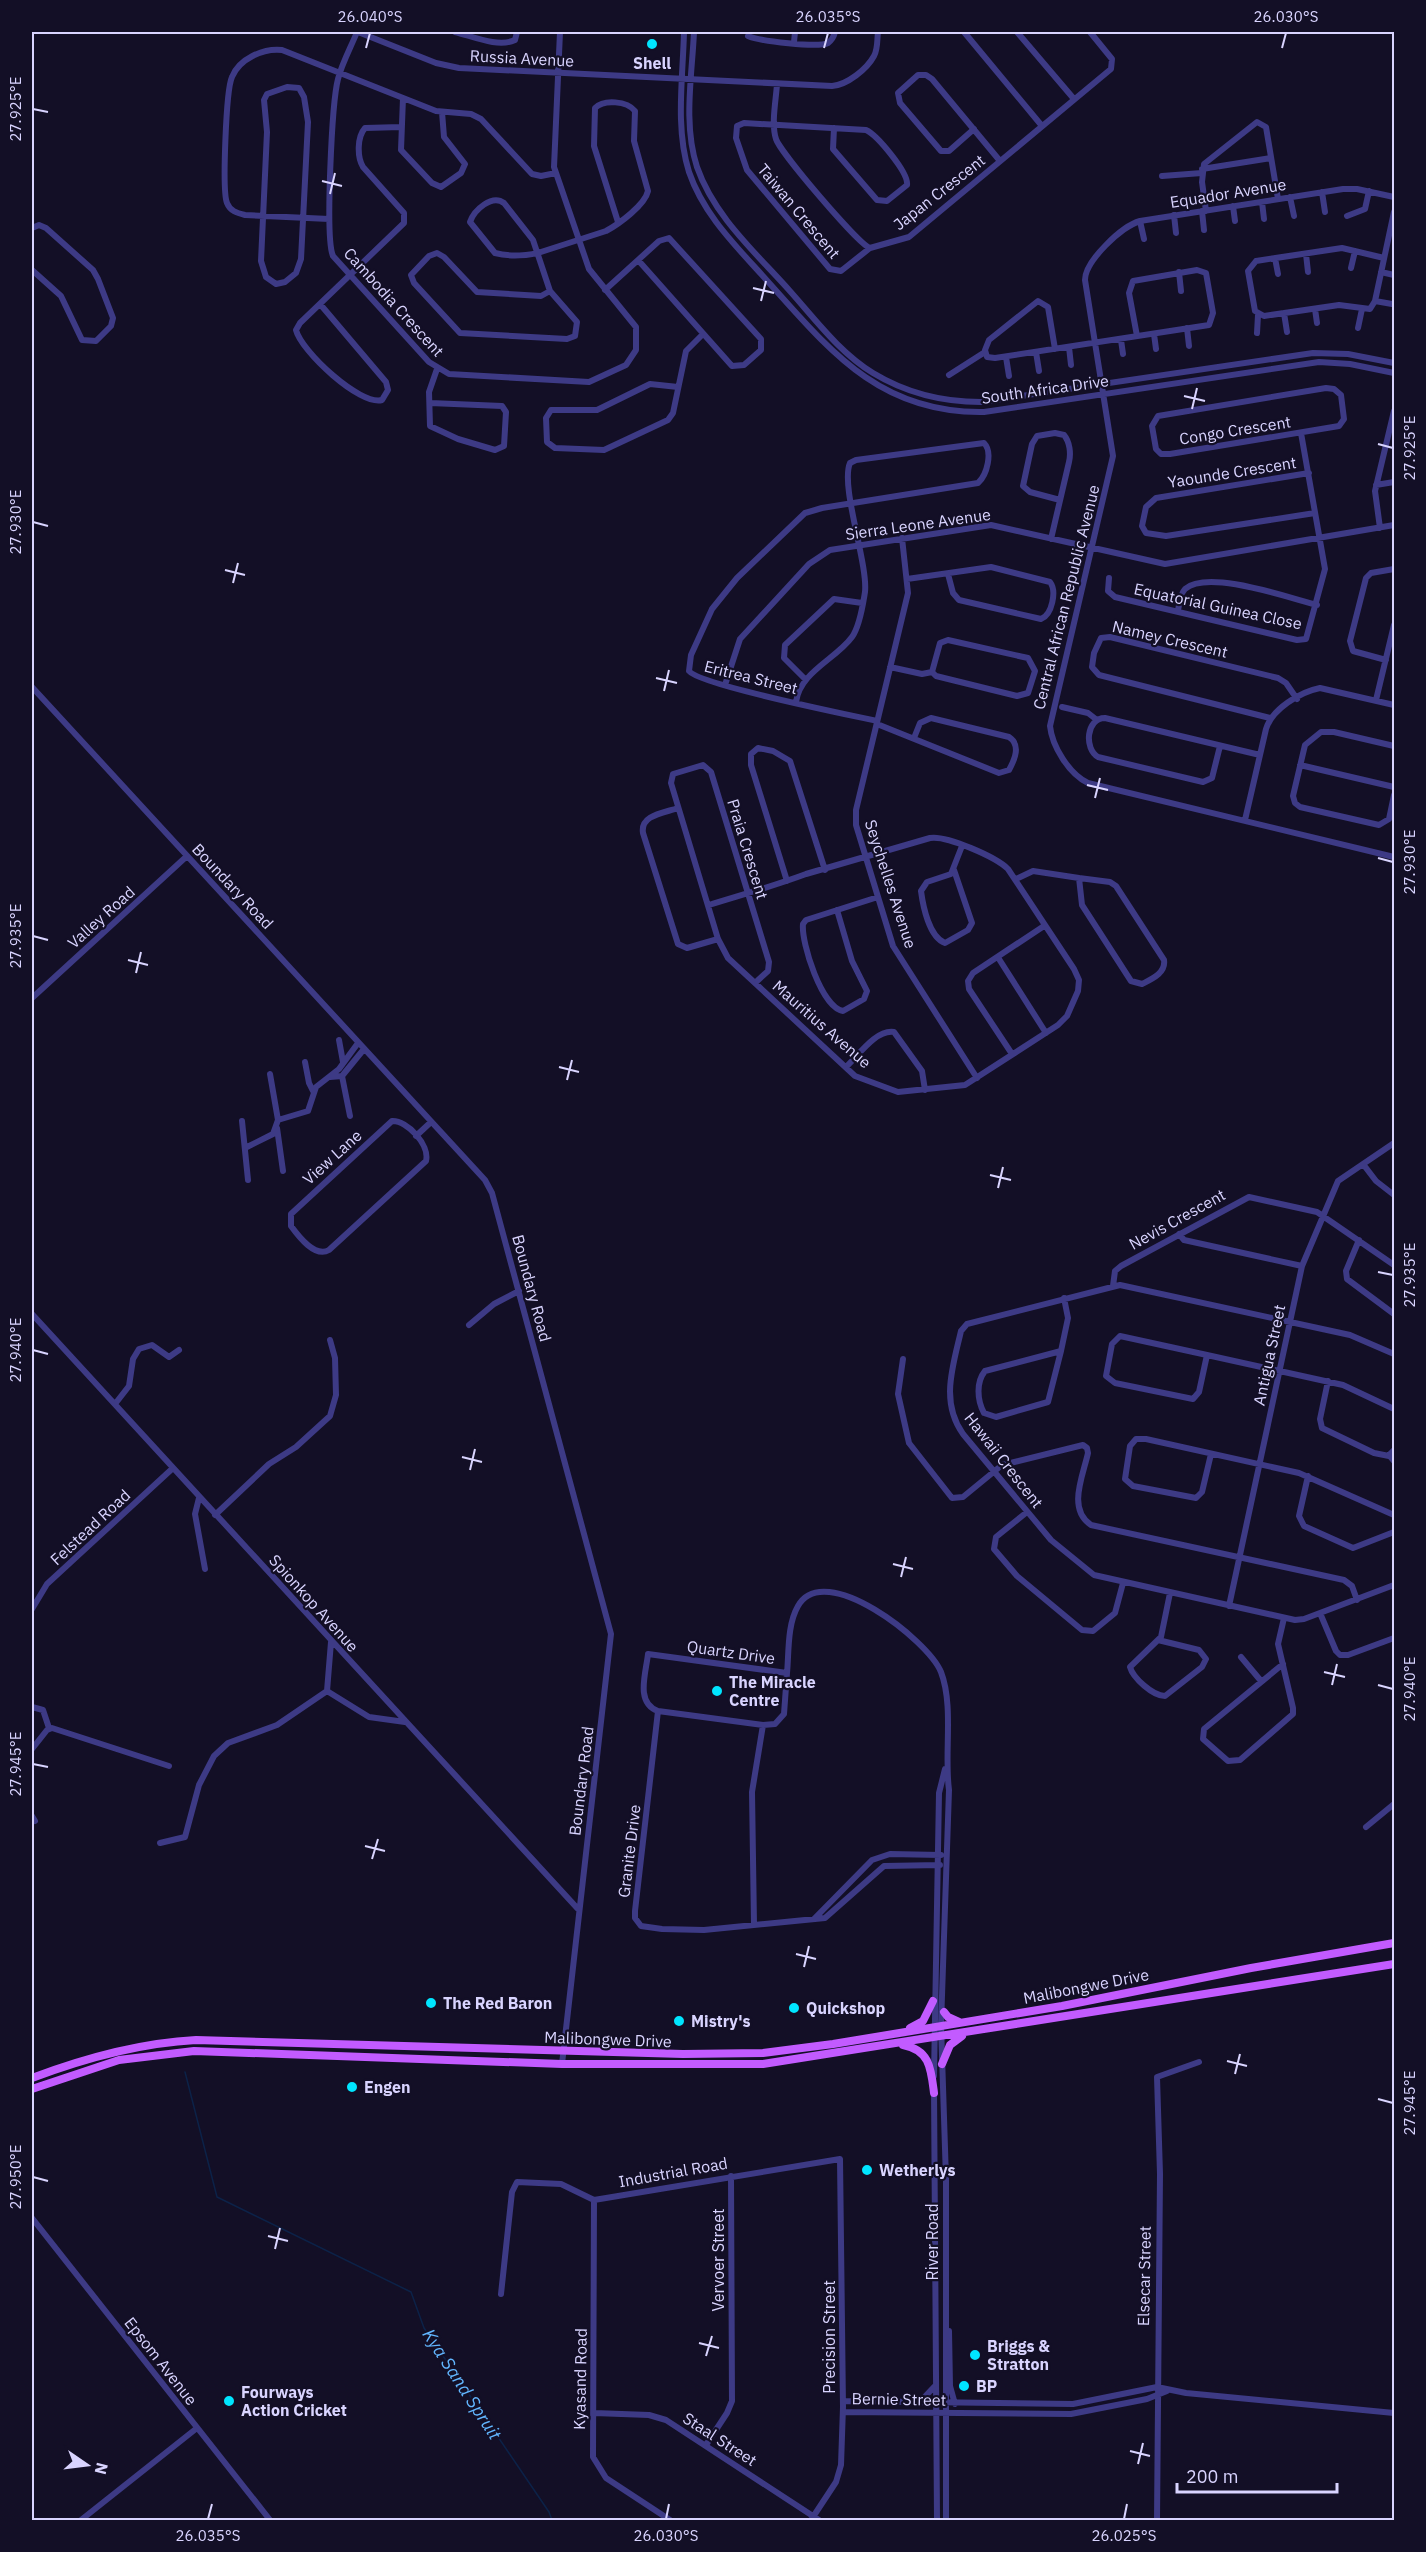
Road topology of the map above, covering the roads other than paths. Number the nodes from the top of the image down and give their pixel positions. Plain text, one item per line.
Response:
1 (358, 32) edge
2 (455, 32) edge
3 (518, 32) edge
4 (560, 32) edge
5 (684, 32) edge
6 (694, 32) edge
7 (795, 32) edge
8 (835, 32) edge
9 (878, 32) edge
10 (964, 32) edge
11 (1017, 32) edge
12 (1090, 32) edge
13 (748, 36) dead end
14 (794, 42) junction
15 (340, 72) junction
16 (558, 73) junction
17 (682, 79) junction
18 (692, 79) junction
19 (777, 84) junction
20 (403, 98) junction
21 (1074, 99) junction
22 (442, 112) junction
23 (775, 124) junction
24 (1042, 126) junction
25 (401, 127) junction
26 (834, 128) junction
27 (974, 129) junction
28 (1271, 158) junction
29 (1000, 161) junction
30 (1202, 171) junction
31 (556, 173) junction
32 (1162, 176) dead end
33 (1369, 191) junction
34 (1322, 192) junction
35 (1290, 197) junction
36 (1395, 197) edge
37 (1278, 199) junction
38 (1262, 202) junction
39 (1233, 206) junction
40 (1204, 211) junction
41 (1325, 212) dead end
42 (1395, 212) edge
43 (1174, 215) junction
44 (263, 216) junction
45 (1294, 216) dead end
46 (1347, 216) dead end
47 (329, 219) junction
48 (1264, 219) dead end
49 (1235, 220) dead end
50 (303, 221) junction
51 (1140, 221) junction
52 (618, 222) junction
53 (32, 228) edge
54 (1204, 230) dead end
55 (1176, 233) dead end
56 (1144, 238) dead end
57 (578, 240) junction
58 (1391, 241) edge
59 (870, 248) junction
60 (1355, 251) junction
61 (539, 253) junction
62 (1306, 254) junction
63 (1275, 258) junction
64 (1384, 258) junction
65 (638, 260) junction
66 (1351, 268) dead end
67 (32, 270) edge
68 (1086, 270) joint
69 (1179, 272) junction
70 (1308, 272) dead end
71 (1381, 272) junction
72 (1278, 274) dead end
73 (1395, 274) edge
74 (350, 276) junction
75 (605, 290) junction
76 (550, 291) junction
77 (1181, 291) dead end
78 (1375, 301) junction
79 (320, 304) junction
80 (1392, 304) dead end
81 (1315, 309) junction
82 (1362, 309) junction
83 (1284, 314) junction
84 (1258, 315) junction
85 (1317, 323) dead end
86 (1187, 328) junction
87 (1358, 328) dead end
88 (1287, 332) dead end
89 (1257, 333) dead end
90 (703, 334) junction
91 (1154, 334) junction
92 (1137, 336) junction
93 (1121, 340) junction
94 (1095, 343) junction
95 (1189, 346) dead end
96 (1069, 347) junction
97 (1055, 349) junction
98 (1156, 349) dead end
99 (985, 352) junction
100 (1036, 352) junction
101 (1123, 354) dead end
102 (1006, 357) junction
103 (1395, 363) edge
104 (1071, 365) dead end
105 (437, 369) junction
106 (1039, 371) dead end
107 (1395, 373) edge
108 (949, 375) dead end
109 (1009, 376) dead end
110 (1101, 386) junction
111 (678, 387) junction
112 (1102, 395) junction
113 (430, 402) junction
114 (1395, 411) edge
115 (1301, 433) junction
116 (1308, 473) junction
117 (1395, 482) edge
118 (1376, 485) junction
119 (1060, 500) junction
120 (852, 504) junction
121 (1315, 513) junction
122 (1395, 525) edge
123 (1380, 528) junction
124 (903, 538) junction
125 (1320, 538) junction
126 (1051, 539) junction
127 (858, 545) junction
128 (1092, 548) junction
129 (1395, 569) edge
130 (948, 574) junction
131 (1109, 578) dead end
132 (908, 579) junction
133 (862, 603) junction
134 (1317, 605) junction
135 (1178, 611) junction
136 (1395, 625) edge
137 (1386, 660) junction
138 (890, 667) junction
139 (932, 672) junction
140 (806, 680) junction
141 (725, 685) junction
142 (32, 687) edge
143 (1297, 699) junction
144 (1376, 700) junction
145 (796, 702) junction
146 (1395, 705) edge
147 (1062, 707) dead end
148 (1270, 718) junction
149 (1097, 720) junction
150 (877, 723) junction
151 (914, 738) junction
152 (1220, 746) junction
153 (1395, 746) edge
154 (1260, 755) junction
155 (1300, 765) junction
156 (672, 787) joint
157 (1395, 787) edge
158 (1395, 795) edge
159 (678, 808) junction
160 (1245, 820) junction
161 (962, 846) junction
162 (187, 856) junction
163 (1395, 857) edge
164 (866, 858) junction
165 (825, 870) junction
166 (954, 870) junction
167 (1079, 878) junction
168 (1016, 879) junction
169 (787, 881) junction
170 (747, 893) junction
171 (878, 897) junction
172 (709, 906) junction
173 (837, 910) junction
174 (1044, 926) junction
175 (718, 939) junction
176 (999, 959) junction
177 (755, 983) junction
178 (32, 998) edge
179 (1046, 1033) junction
180 (339, 1040) dead end
181 (358, 1043) junction
182 (364, 1049) junction
183 (1012, 1054) junction
184 (305, 1062) dead end
185 (345, 1064) junction
186 (846, 1067) junction
187 (270, 1074) dead end
188 (342, 1076) junction
189 (330, 1077) junction
190 (977, 1078) junction
191 (925, 1090) junction
192 (314, 1091) junction
193 (350, 1116) dead end
194 (242, 1122) dead end
195 (431, 1122) junction
196 (277, 1124) junction
197 (416, 1136) junction
198 (1395, 1143) edge
199 (245, 1148) junction
200 (1363, 1164) junction
201 (283, 1171) dead end
202 (248, 1180) dead end
203 (1394, 1194) edge
204 (1322, 1216) junction
205 (1179, 1234) junction
206 (1359, 1240) junction
207 (1395, 1265) edge
208 (1302, 1266) junction
209 (1113, 1286) junction
210 (519, 1291) junction
211 (1064, 1298) junction
212 (32, 1314) edge
213 (1395, 1314) edge
214 (1290, 1322) junction
215 (470, 1325) dead end
216 (330, 1340) dead end
217 (179, 1350) dead end
218 (1061, 1351) junction
219 (1395, 1354) edge
220 (1207, 1355) junction
221 (903, 1359) dead end
222 (1279, 1370) junction
223 (1328, 1381) junction
224 (115, 1404) junction
225 (1395, 1409) edge
226 (1395, 1450) edge
227 (1211, 1454) junction
228 (1392, 1458) edge
229 (1259, 1464) junction
230 (173, 1468) junction
231 (994, 1471) junction
232 (1308, 1476) junction
233 (199, 1498) junction
234 (1027, 1512) junction
235 (215, 1515) junction
236 (1395, 1515) edge
237 (1395, 1532) edge
238 (1238, 1557) junction
239 (205, 1569) dead end
240 (1123, 1583) junction
241 (1395, 1586) edge
242 (1170, 1593) junction
243 (1357, 1600) junction
244 (1228, 1606) junction
245 (32, 1609) edge
246 (1320, 1613) junction
247 (1284, 1618) junction
248 (1395, 1638) edge
249 (1158, 1640) junction
250 (331, 1642) junction
251 (1241, 1657) dead end
252 (1283, 1664) junction
253 (787, 1673) junction
254 (1261, 1681) junction
255 (327, 1691) junction
256 (32, 1707) edge
257 (658, 1711) junction
258 (405, 1722) junction
259 (763, 1725) junction
260 (49, 1728) junction
261 (32, 1749) edge
262 (169, 1766) dead end
263 (946, 1766) junction
264 (1395, 1804) edge
265 (1366, 1827) dead end
266 (160, 1843) dead end
267 (948, 1855) junction
268 (938, 1856) junction
269 (948, 1864) junction
270 (938, 1865) junction
271 (578, 1909) junction
272 (814, 1918) junction
273 (754, 1925) junction
274 (1395, 1943) edge
275 (1395, 1964) edge
276 (933, 2001) junction
277 (944, 2012) junction
278 (960, 2022) junction
279 (938, 2026) junction
280 (968, 2033) junction
281 (895, 2034) junction
282 (938, 2038) junction
283 (898, 2044) junction
284 (563, 2051) junction
285 (1199, 2062) dead end
286 (562, 2064) junction
287 (942, 2064) junction
288 (32, 2078) edge
289 (32, 2089) edge
290 (934, 2093) junction
291 (826, 2161) joint
292 (731, 2176) junction
293 (594, 2200) junction
294 (32, 2218) edge
295 (501, 2294) dead end
296 (946, 2319) junction
297 (935, 2385) junction
298 (1157, 2387) junction
299 (1167, 2391) junction
300 (1157, 2397) junction
301 (843, 2401) junction
302 (919, 2404) junction
303 (935, 2404) junction
304 (945, 2404) junction
305 (955, 2404) junction
306 (843, 2412) junction
307 (594, 2413) junction
308 (1395, 2413) edge
309 (934, 2414) junction
310 (945, 2414) junction
311 (197, 2428) junction
312 (706, 2445) junction
313 (814, 2519) edge
314 (81, 2520) edge
315 (270, 2520) edge
316 (670, 2520) edge
317 (937, 2520) edge
318 (946, 2520) edge
319 (1157, 2520) edge

1 - 15 street, Cambodia Crescent
1 - 16 street, Russia Avenue
2 - 3 street
4 - 16 street, Cambodia Crescent
5 - 17 street, South Africa Drive
6 - 18 street, South Africa Drive
7 - 14 street
8 - 14 street
9 - 19 street, Russia Avenue
10 - 24 street
11 - 21 street
12 - 21 street, Japan Crescent
13 - 14 street
15 - 20 street
15 - 44 street
15 - 47 street, Cambodia Crescent
16 - 17 street, Russia Avenue
16 - 31 street, Cambodia Crescent
17 - 18 street, Russia Avenue
17 - 112 street, South Africa Drive
18 - 19 street, Russia Avenue
18 - 110 street, South Africa Drive
19 - 23 street
20 - 22 street
20 - 25 street
21 - 24 street, Japan Crescent
22 - 25 street
22 - 31 street
23 - 26 street
23 - 59 street
23 - 59 street, Taiwan Crescent
24 - 29 street, Japan Crescent
25 - 74 street
26 - 26 street
27 - 27 street
27 - 29 street
28 - 30 street
28 - 30 street
28 - 37 street
29 - 59 street, Japan Crescent
30 - 32 street
30 - 40 street
31 - 57 street, Cambodia Crescent
33 - 34 street, Equador Avenue
33 - 36 street, Equador Avenue
33 - 46 street
34 - 35 street, Equador Avenue
34 - 41 street
35 - 37 street, Equador Avenue
35 - 45 street
37 - 38 street, Equador Avenue
38 - 39 street, Equador Avenue
38 - 48 street
39 - 40 street, Equador Avenue
39 - 49 street
40 - 43 street, Equador Avenue
40 - 54 street
42 - 58 street
43 - 51 street, Equador Avenue
43 - 55 street
44 - 50 street
44 - 50 street
44 - 50 street
47 - 50 street
47 - 74 street, Cambodia Crescent
51 - 56 street
51 - 68 street, Equador Avenue
52 - 52 street
52 - 57 street
53 - 67 street
57 - 61 street
57 - 75 street, Cambodia Crescent
58 - 64 street
60 - 62 street
60 - 64 street
60 - 66 street
61 - 61 street
61 - 76 street
62 - 63 street
62 - 70 street
63 - 72 street
63 - 84 street
64 - 71 street
65 - 75 street
65 - 90 street
65 - 90 street
68 - 94 street, Central African Republic Avenue
69 - 77 street
69 - 86 street
69 - 92 street
71 - 73 street
71 - 78 street
74 - 79 street
74 - 105 street, Cambodia Crescent
75 - 105 street, Cambodia Crescent
76 - 76 street
78 - 80 street
78 - 82 street
79 - 79 street
81 - 82 street
81 - 83 street
81 - 85 street
82 - 87 street
83 - 84 street
83 - 88 street
84 - 89 street
86 - 91 street
86 - 95 street
90 - 111 street
91 - 92 street
91 - 98 street
92 - 93 street
93 - 94 street
93 - 101 street
94 - 96 street
94 - 110 street, Central African Republic Avenue
96 - 97 street
96 - 104 street
97 - 99 street
97 - 100 street
99 - 102 street
99 - 108 street
100 - 102 street
100 - 106 street
102 - 109 street
103 - 110 street, South Africa Drive
105 - 113 street
107 - 112 street, South Africa Drive
110 - 112 street, Central African Republic Avenue
111 - 111 street
112 - 128 street, Central African Republic Avenue
113 - 113 street
114 - 118 street
115 - 115 street, Congo Crescent
115 - 116 street, Equatorial Guinea Close
116 - 121 street, Equatorial Guinea Close
116 - 121 street, Yaounde Crescent
117 - 118 street
118 - 123 street
119 - 119 street
119 - 126 street
120 - 120 street
120 - 127 street
120 - 141 street, Eritrea Street
121 - 125 street, Equatorial Guinea Close
122 - 123 street, Sierra Leone Avenue
123 - 125 street, Sierra Leone Avenue
124 - 126 street, Sierra Leone Avenue
124 - 127 street, Sierra Leone Avenue
124 - 132 street, Seychelles Avenue
125 - 128 street, Sierra Leone Avenue
125 - 134 street, Equatorial Guinea Close
126 - 128 street, Sierra Leone Avenue
127 - 133 street
127 - 141 street, Sierra Leone Avenue
128 - 160 street, Central African Republic Avenue
129 - 137 street
130 - 130 street
130 - 132 street
131 - 135 street, Equatorial Guinea Close
132 - 138 street, Seychelles Avenue
133 - 140 street
133 - 140 street
134 - 135 street
134 - 135 street, Equatorial Guinea Close
136 - 137 street
137 - 144 street
138 - 139 street
138 - 150 street, Seychelles Avenue
139 - 139 street
140 - 145 street
141 - 145 street, Eritrea Street
142 - 162 street, Boundary Road
143 - 144 street
143 - 148 street
143 - 148 street, Namey Crescent
144 - 146 street
145 - 150 street, Eritrea Street
147 - 149 street
148 - 154 street
149 - 152 street
149 - 152 street
150 - 151 street, Eritrea Street
150 - 164 street, Seychelles Avenue
151 - 151 street, Eritrea Street
152 - 154 street
153 - 155 street
154 - 160 street
155 - 157 street
155 - 158 street
156 - 159 street, Mauritius Avenue
156 - 170 street, Praia Crescent
159 - 172 street, Mauritius Avenue
159 - 175 street
160 - 163 street, Central African Republic Avenue
161 - 164 street, Mauritius Avenue
161 - 166 street
161 - 168 street, Mauritius Avenue
162 - 178 street, Valley Road
162 - 181 street, Boundary Road
164 - 165 street, Mauritius Avenue
164 - 171 street, Seychelles Avenue
165 - 169 street, Mauritius Avenue
165 - 169 street
166 - 166 street
167 - 167 street
167 - 168 street
168 - 174 street, Mauritius Avenue
169 - 170 street, Mauritius Avenue
170 - 172 street, Mauritius Avenue
170 - 177 street, Praia Crescent
171 - 173 street
171 - 190 street, Seychelles Avenue
172 - 175 street, Mauritius Avenue
173 - 173 street
174 - 176 street
174 - 179 street, Mauritius Avenue
175 - 177 street, Mauritius Avenue
176 - 179 street
176 - 183 street
177 - 186 street, Mauritius Avenue
179 - 183 street, Mauritius Avenue
180 - 185 street
181 - 182 street, Boundary Road
181 - 185 street
182 - 185 street
182 - 195 street, Boundary Road
183 - 190 street, Mauritius Avenue
184 - 192 street
185 - 188 street
185 - 189 street
186 - 191 street, Mauritius Avenue
186 - 191 street
187 - 196 street
188 - 189 street
188 - 193 street
189 - 192 street
190 - 191 street, Mauritius Avenue
192 - 196 street
194 - 199 street
195 - 197 street
195 - 210 street, Boundary Road
196 - 199 street
196 - 201 street
197 - 197 street, View Lane
198 - 200 street, Antigua Street
199 - 202 street
200 - 203 street
200 - 204 street, Antigua Street
204 - 205 street, Nevis Crescent
204 - 206 street, Nevis Crescent
204 - 208 street, Antigua Street
205 - 208 street
205 - 209 street, Nevis Crescent
206 - 207 street, Nevis Crescent
206 - 213 street
208 - 214 street, Antigua Street
209 - 211 street, Hawaii Crescent
209 - 214 street, Hawaii Crescent
210 - 215 street
210 - 271 street, Boundary Road
211 - 218 street
211 - 231 street, Hawaii Crescent
212 - 224 street, Spionkop Avenue
214 - 219 street, Hawaii Crescent
214 - 222 street, Antigua Street
216 - 235 street
217 - 224 street
218 - 218 street
220 - 220 street
220 - 222 street
221 - 231 street
222 - 223 street
222 - 229 street, Antigua Street
223 - 225 street
223 - 228 street
224 - 230 street, Spionkop Avenue
226 - 228 street
227 - 227 street
227 - 229 street
229 - 232 street
229 - 238 street, Antigua Street
230 - 233 street, Spionkop Avenue
230 - 245 street, Felstead Road
231 - 234 street, Hawaii Crescent
231 - 238 street
232 - 236 street
232 - 237 street
233 - 235 street, Spionkop Avenue
233 - 239 street
234 - 240 street, Hawaii Crescent
234 - 240 street
235 - 250 street, Spionkop Avenue
238 - 243 street
238 - 244 street, Antigua Street
240 - 242 street, Hawaii Crescent
241 - 243 street, Hawaii Crescent
242 - 244 street, Hawaii Crescent
242 - 249 street
243 - 246 street, Hawaii Crescent
244 - 247 street, Hawaii Crescent
246 - 247 street, Hawaii Crescent
246 - 248 street
247 - 252 street
249 - 249 street
250 - 255 street
250 - 258 street, Spionkop Avenue
251 - 254 street
252 - 254 street
252 - 254 street
253 - 257 street, Quartz Drive
253 - 259 street, Quartz Drive
253 - 263 street
255 - 258 street
255 - 266 street
256 - 260 street
257 - 259 street
257 - 273 street, Granite Drive
258 - 271 street, Spionkop Avenue
259 - 273 street
260 - 261 street
260 - 262 street
263 - 267 street, River Road
263 - 268 street, River Road
264 - 265 street
267 - 268 street
267 - 269 street, River Road
268 - 270 street, River Road
268 - 272 street
269 - 270 street, Granite Drive
269 - 277 street, River Road
270 - 272 street, Granite Drive
270 - 276 street, River Road
271 - 284 street, Boundary Road
272 - 273 street, Granite Drive
274 - 278 main road, Malibongwe Drive
275 - 280 main road, Malibongwe Drive
276 - 279 street, River Road
276 - 281 main road
277 - 278 main road
277 - 279 street, River Road
278 - 279 main road, Malibongwe Drive
279 - 281 main road, Malibongwe Drive
279 - 282 street, River Road
280 - 282 main road, Malibongwe Drive
280 - 287 main road
281 - 284 main road, Malibongwe Drive
282 - 283 main road, Malibongwe Drive
282 - 287 street, River Road
282 - 290 street, River Road
283 - 286 main road, Malibongwe Drive
283 - 290 main road
284 - 286 street, Boundary Road
284 - 288 main road, Malibongwe Drive
285 - 298 street, Elsecar Street
286 - 289 main road, Malibongwe Drive
287 - 296 street, River Road
290 - 297 street, River Road
291 - 292 street, Industrial Road
291 - 301 street, Precision Street
292 - 293 street, Industrial Road
292 - 312 street, Vervoer Street
293 - 295 street
293 - 307 street, Kyasand Road
294 - 311 street, Epsom Avenue
296 - 304 street, River Road
296 - 305 street
297 - 302 street
297 - 303 street, River Road
298 - 299 street
298 - 300 street, Elsecar Street
298 - 305 street, Bernie Street
299 - 300 street, Bernie Street
299 - 308 street
300 - 310 street, Bernie Street
300 - 319 street, Elsecar Street
301 - 302 street, Bernie Street
301 - 306 street, Precision Street
302 - 303 street, Bernie Street
303 - 304 street, Bernie Street
303 - 309 street, River Road
304 - 305 street, Bernie Street
304 - 310 street, River Road
306 - 309 street, Bernie Street
306 - 313 street, Precision Street
307 - 312 street, Staal Street
307 - 316 street, Kyasand Road
309 - 310 street, Bernie Street
309 - 317 street, River Road
310 - 318 street, River Road
311 - 314 street
311 - 315 street, Epsom Avenue
312 - 313 street, Staal Street

